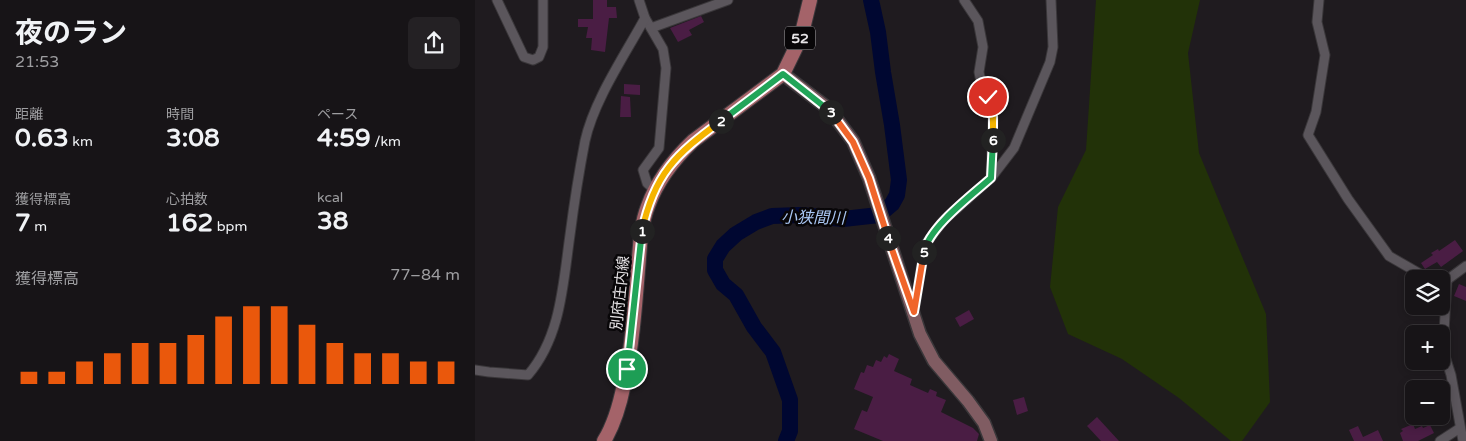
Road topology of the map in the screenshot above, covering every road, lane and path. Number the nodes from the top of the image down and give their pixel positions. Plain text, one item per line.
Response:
1 (497, 0) edge
2 (543, 0) edge
3 (639, 0) edge
4 (728, 0) edge
5 (810, 0) edge
6 (964, 0) edge
7 (1051, 0) edge
8 (1319, 0) edge
9 (645, 18) junction
10 (651, 28) junction
11 (783, 74) junction
12 (991, 178) junction
13 (655, 190) junction
14 (1466, 266) edge
15 (1413, 270) edge
16 (1450, 278) edge
17 (914, 312) junction
18 (1445, 315) edge
19 (475, 370) edge
20 (1460, 428) junction
21 (604, 441) edge
22 (991, 441) edge
23 (1440, 441) edge
24 (1463, 441) edge

1 - 2 street
3 - 9 street
4 - 10 street
5 - 11 main road, 別府庄内線 / 52
6 - 12 street
7 - 12 street
8 - 15 street
9 - 10 street
9 - 19 street
10 - 13 street
11 - 13 main road, 別府庄内線 / 52
11 - 17 street
12 - 17 street
13 - 21 main road, 別府庄内線 / 52
14 - 16 street
17 - 22 street
18 - 20 street
20 - 23 street
20 - 24 street

